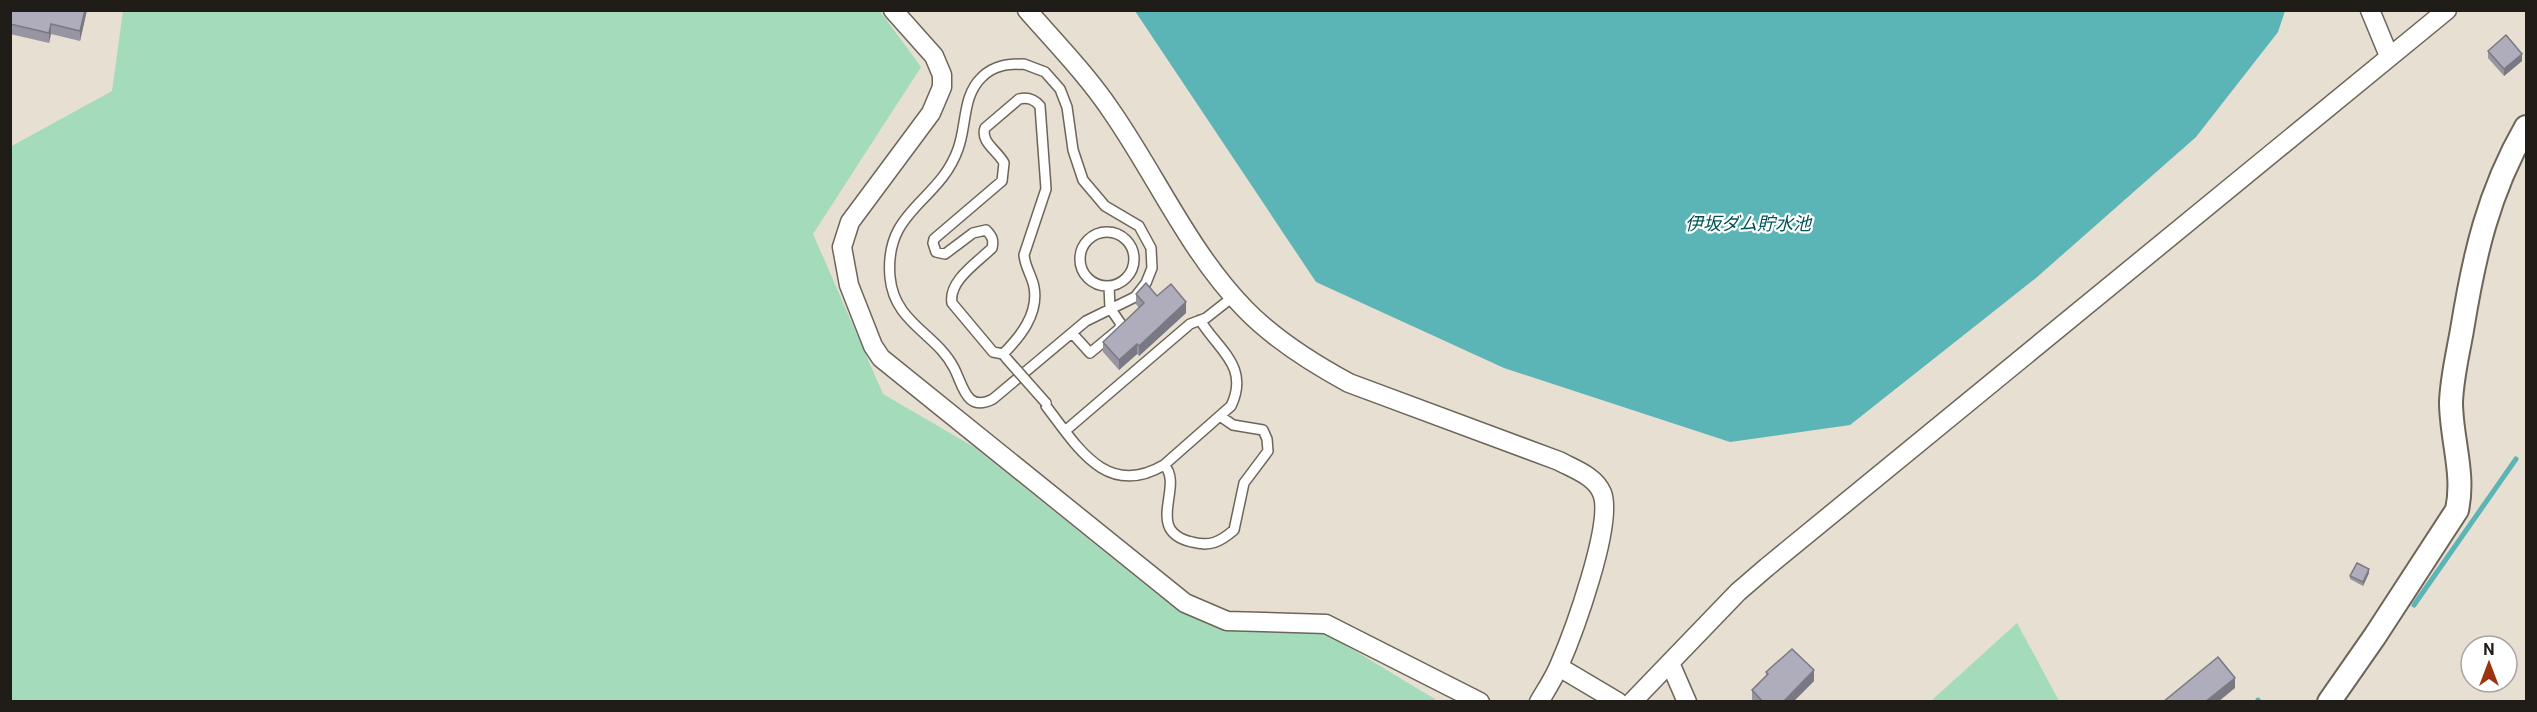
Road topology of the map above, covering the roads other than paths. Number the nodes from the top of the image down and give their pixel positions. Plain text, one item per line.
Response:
1 (893, 10) edge
2 (1027, 10) edge
3 (2370, 10) edge
4 (2447, 10) edge
5 (2389, 56) junction
6 (2526, 128) edge
7 (1109, 286) junction
8 (1234, 296) junction
9 (1110, 308) junction
10 (1200, 320) junction
11 (1072, 333) junction
12 (1005, 356) junction
13 (1220, 416) junction
14 (1065, 431) junction
15 (1164, 465) junction
16 (1670, 663) junction
17 (1559, 667) junction
18 (1480, 702) edge
19 (1539, 702) edge
20 (1618, 702) edge
21 (1632, 702) edge
22 (1687, 702) edge
23 (2329, 702) edge

1 - 18 street
2 - 8 street
3 - 5 street
4 - 5 street
5 - 16 street
6 - 23 street
7 - 7 lane
7 - 9 lane
8 - 10 lane
8 - 17 street
9 - 11 lane
9 - 11 lane
9 - 11 lane
10 - 13 lane
10 - 14 lane
12 - 12 lane
12 - 14 lane, bridge
13 - 15 lane
13 - 15 lane
14 - 15 lane
16 - 21 street
16 - 22 street
17 - 19 street
17 - 20 street

